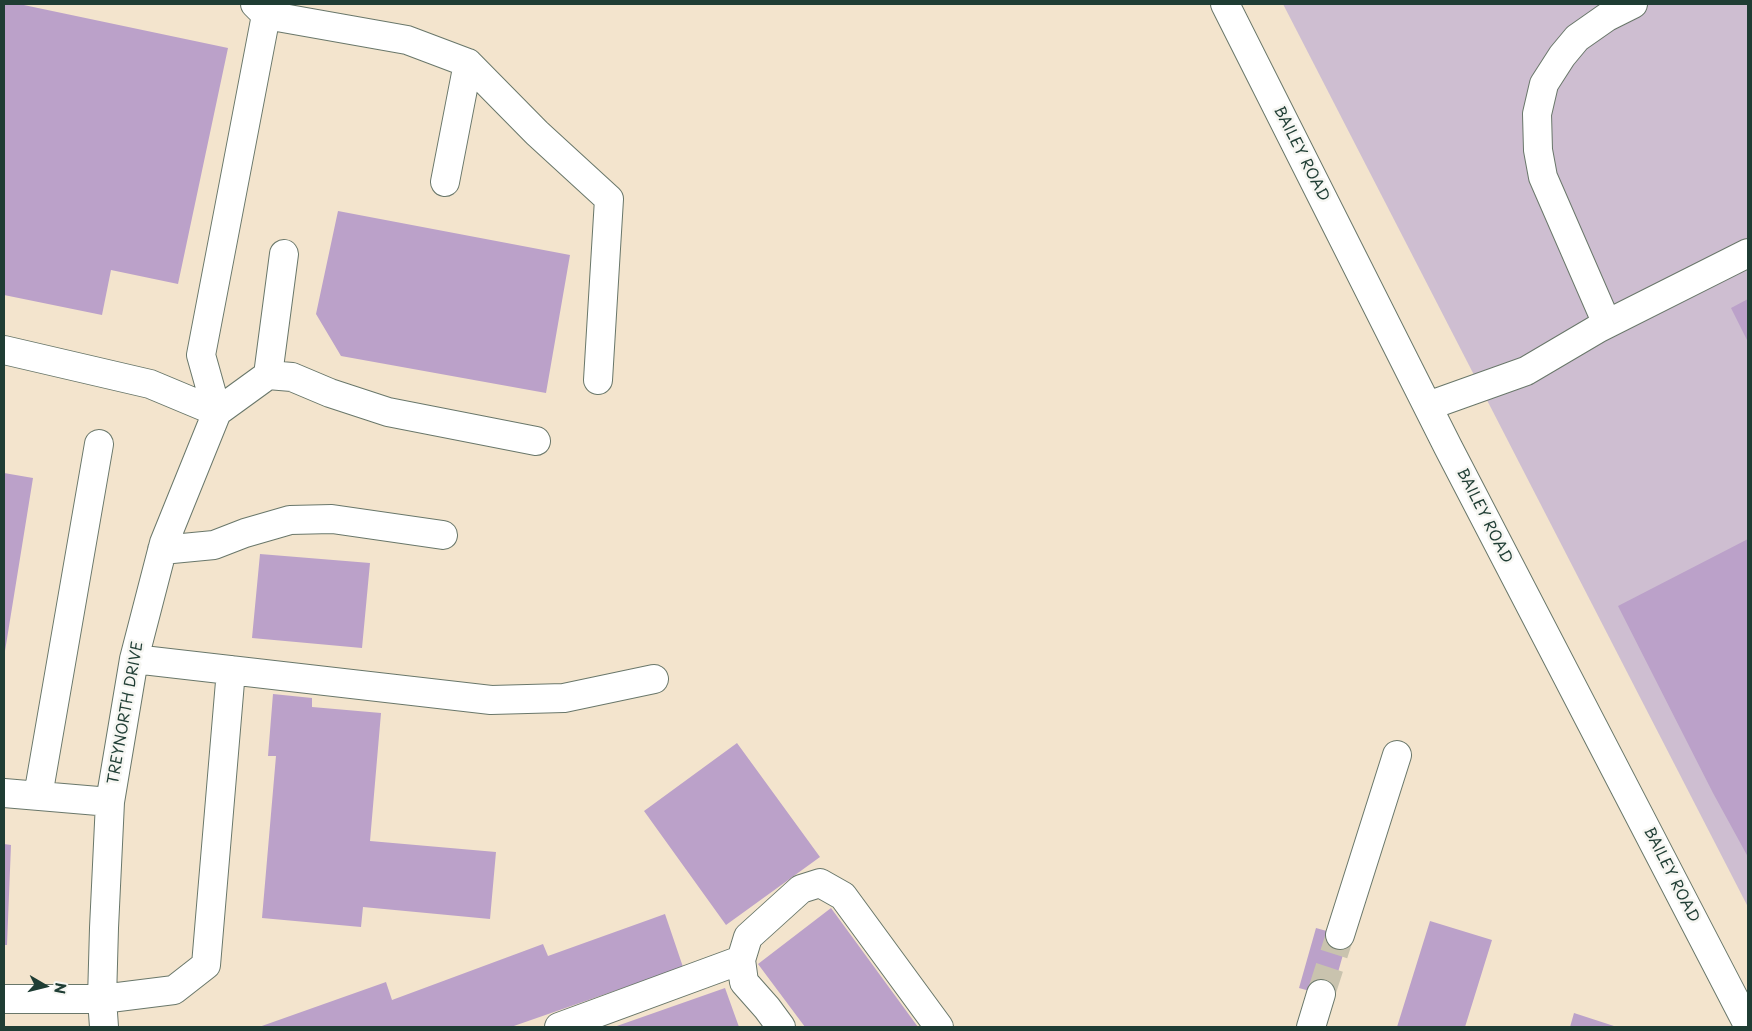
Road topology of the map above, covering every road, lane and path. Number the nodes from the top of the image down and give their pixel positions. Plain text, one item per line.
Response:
1 (1225, 4) edge
2 (1633, 4) edge
3 (260, 10) edge
4 (468, 63) junction
5 (446, 182) dead end
6 (1748, 253) edge
7 (284, 254) dead end
8 (1607, 324) junction
9 (4, 350) edge
10 (268, 375) junction
11 (598, 380) dead end
12 (1428, 406) junction
13 (217, 412) junction
14 (536, 441) dead end
15 (98, 444) dead end
16 (443, 535) dead end
17 (162, 550) junction
18 (134, 659) junction
19 (230, 670) junction
20 (654, 679) dead end
21 (1397, 755) dead end
22 (4, 793) edge
23 (38, 796) junction
24 (110, 802) junction
25 (1340, 935) tunnel mouth
26 (741, 960) junction
27 (1320, 994) tunnel mouth
28 (102, 998) junction
29 (4, 999) edge
30 (1748, 1025) edge
31 (104, 1027) edge
32 (559, 1027) edge
33 (781, 1027) edge
34 (939, 1027) edge
35 (1311, 1027) edge

1 - 12 street, BAILEY ROAD
2 - 8 street
3 - 4 street
3 - 13 street
4 - 5 street
4 - 11 street
6 - 8 street
7 - 10 street
8 - 12 street
9 - 13 street
10 - 13 street
10 - 14 street
12 - 30 street, BAILEY ROAD
13 - 17 street, TREYNORTH DRIVE
15 - 23 street
16 - 17 street
17 - 18 street, TREYNORTH DRIVE
18 - 19 street
18 - 24 street, TREYNORTH DRIVE
19 - 20 street
19 - 28 street
21 - 25 street
22 - 23 street
23 - 24 street
24 - 28 street, TREYNORTH DRIVE
26 - 32 street
26 - 33 street
26 - 34 street
27 - 35 street
28 - 29 street
28 - 31 street, TREYNORTH DRIVE

